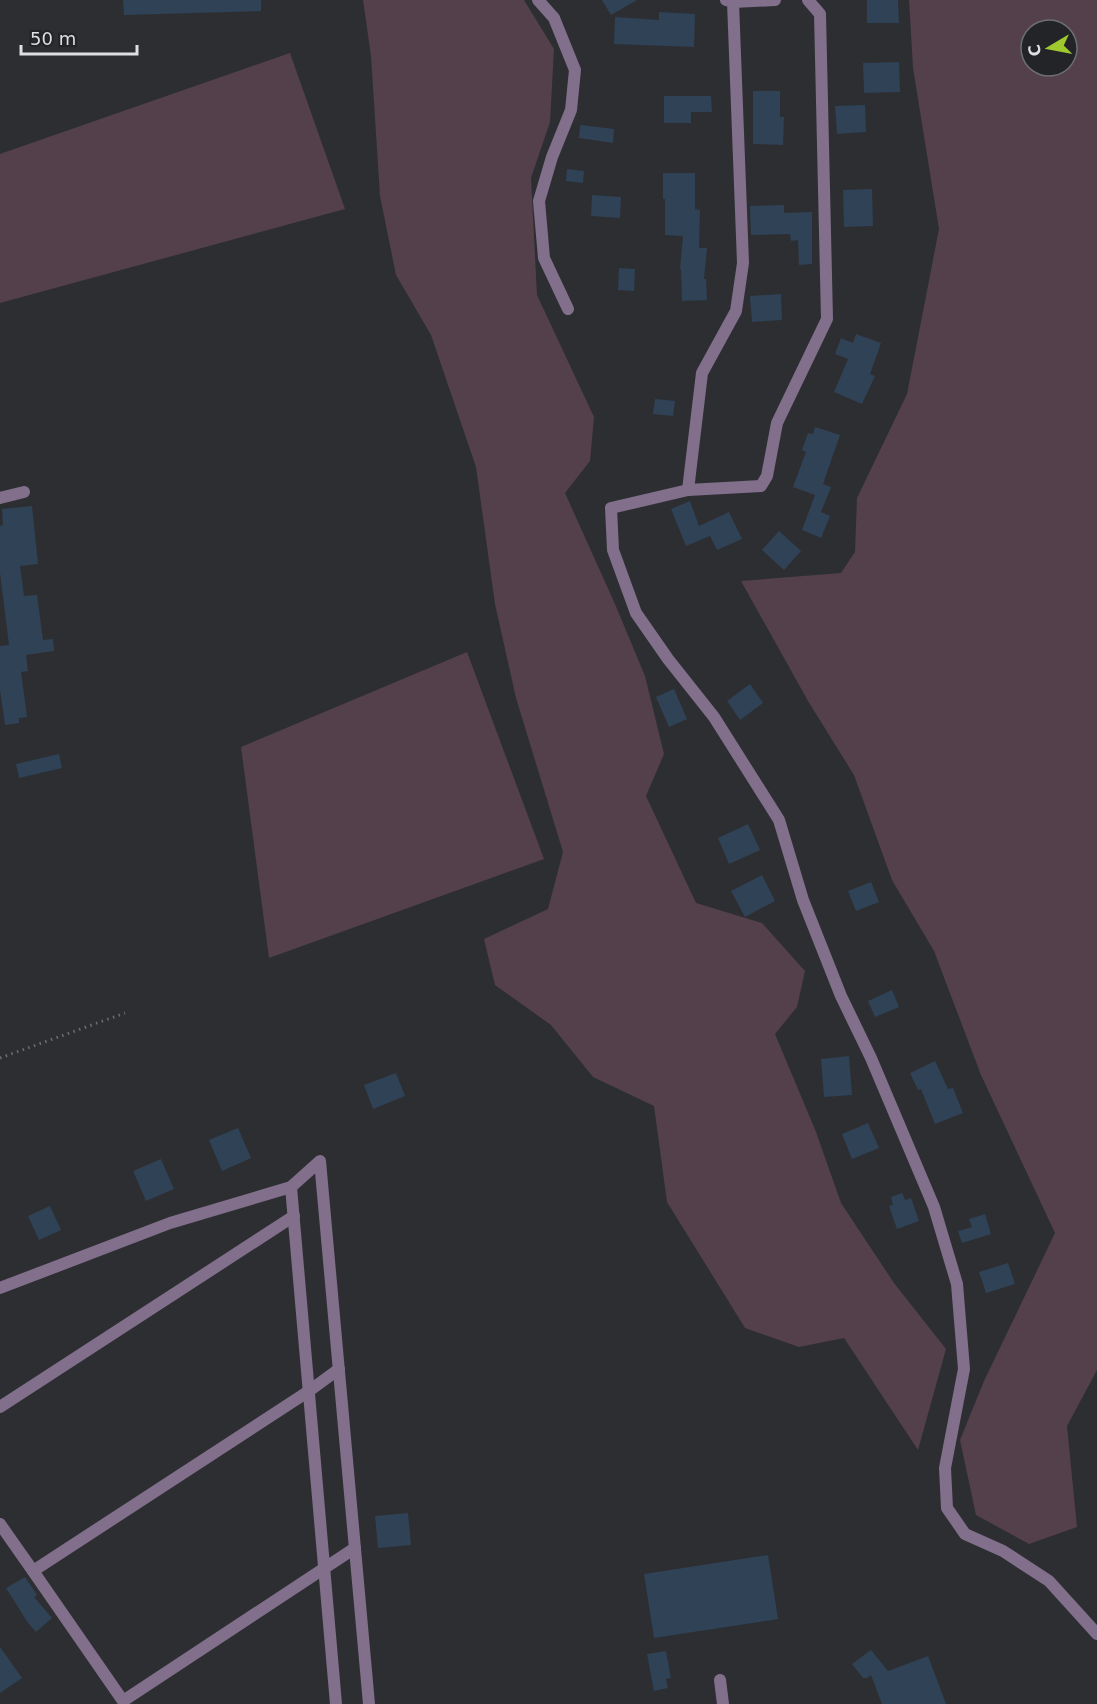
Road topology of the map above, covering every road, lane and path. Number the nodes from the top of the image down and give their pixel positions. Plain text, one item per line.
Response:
1 (538, 0) edge
2 (775, 0) edge
3 (808, 0) edge
4 (730, 1) edge
5 (568, 309) dead end
6 (688, 490) junction
7 (24, 492) dead end
8 (0, 498) edge
9 (125, 1013) dead end
10 (0, 1058) edge
11 (291, 1187) junction
12 (294, 1216) junction
13 (0, 1288) edge
14 (339, 1369) junction
15 (309, 1392) junction
16 (0, 1407) edge
17 (0, 1524) edge
18 (355, 1548) junction
19 (324, 1567) junction
20 (33, 1571) junction
21 (1097, 1634) edge
22 (720, 1680) dead end
23 (336, 1704) edge
24 (369, 1704) edge
25 (723, 1704) edge

1 - 5 street
2 - 4 street
3 - 6 street
4 - 6 street
6 - 21 street
7 - 8 street
9 - 10 path
11 - 12 street
11 - 13 street
11 - 14 street
12 - 15 street
12 - 16 street
14 - 15 street
14 - 18 street
15 - 19 street
15 - 20 street
17 - 20 street
18 - 19 street
18 - 24 street
19 - 20 street
19 - 23 street
22 - 25 street

